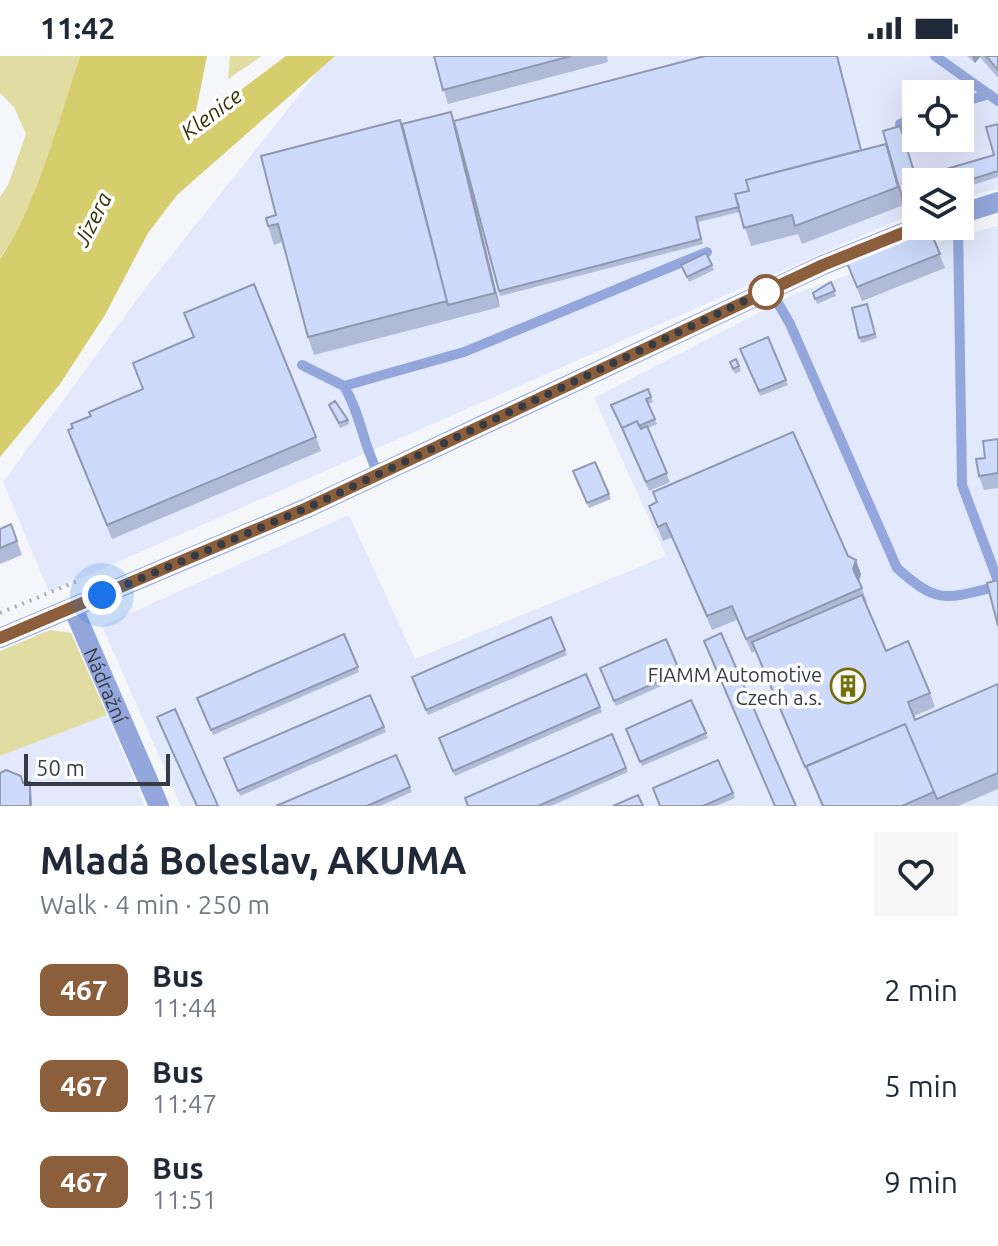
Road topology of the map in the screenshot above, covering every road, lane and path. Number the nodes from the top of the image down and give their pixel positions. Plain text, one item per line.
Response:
1 (935, 56) edge
2 (994, 97) edge
3 (974, 101) edge
4 (998, 202) edge
5 (974, 210) edge
6 (902, 234) edge
7 (958, 240) edge
8 (707, 252) edge
9 (770, 289) junction
10 (302, 365) dead end
11 (344, 386) junction
12 (379, 475) junction
13 (998, 584) edge
14 (73, 608) junction
15 (0, 638) edge
16 (159, 806) edge

1 - 2 lane
2 - 3 lane
4 - 5 street
6 - 9 street
7 - 13 lane
8 - 11 lane
9 - 12 street
9 - 13 lane
10 - 11 lane
11 - 12 lane
12 - 14 street
14 - 15 street
14 - 16 street, Nádražní

